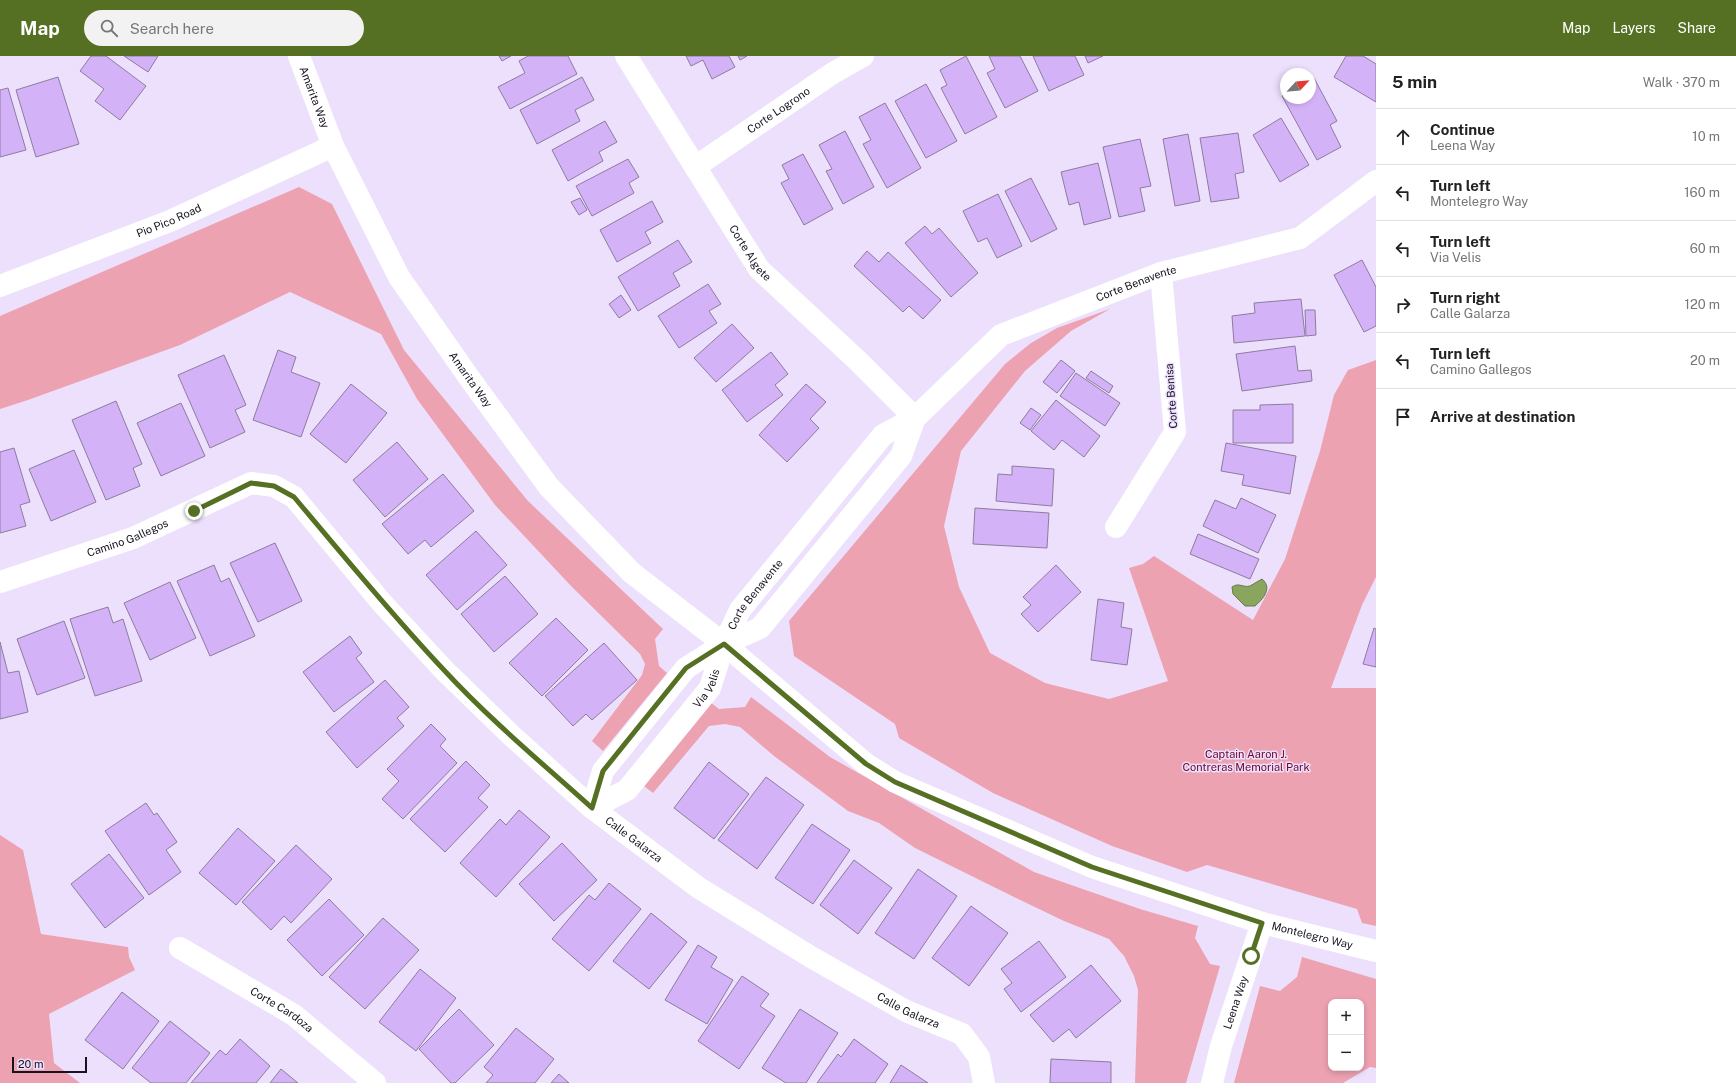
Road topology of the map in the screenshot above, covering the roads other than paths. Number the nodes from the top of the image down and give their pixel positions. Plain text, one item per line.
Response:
1 (299, 56) edge
2 (626, 56) edge
3 (862, 56) edge
4 (333, 146) junction
5 (695, 168) junction
6 (1376, 181) edge
7 (1161, 273) junction
8 (0, 286) edge
9 (915, 418) junction
10 (274, 486) joint
11 (1116, 527) dead end
12 (0, 582) edge
13 (724, 644) junction
14 (592, 808) junction
15 (1262, 923) junction
16 (180, 948) dead end
17 (1376, 951) edge
18 (375, 1083) edge
19 (984, 1083) edge
20 (1212, 1083) edge

1 - 4 street, Amarita Way
2 - 5 street, Corte Algete
3 - 5 street, Corte Logrono
4 - 8 street, Pio Pico Road
4 - 13 street, Amarita Way
5 - 9 street, Corte Algete
6 - 7 street, Corte Benavente
7 - 9 street, Corte Benavente
7 - 11 street, Corte Benisa
9 - 13 street, Corte Benavente
10 - 12 street, Camino Gallegos
10 - 14 street, Calle Galarza
13 - 14 street, Via Velis
13 - 14 street, Via Velis
13 - 15 street, Montelegro Way
14 - 19 street, Calle Galarza
15 - 17 street, Montelegro Way
15 - 20 street, Leena Way
16 - 18 street, Corte Cardoza

